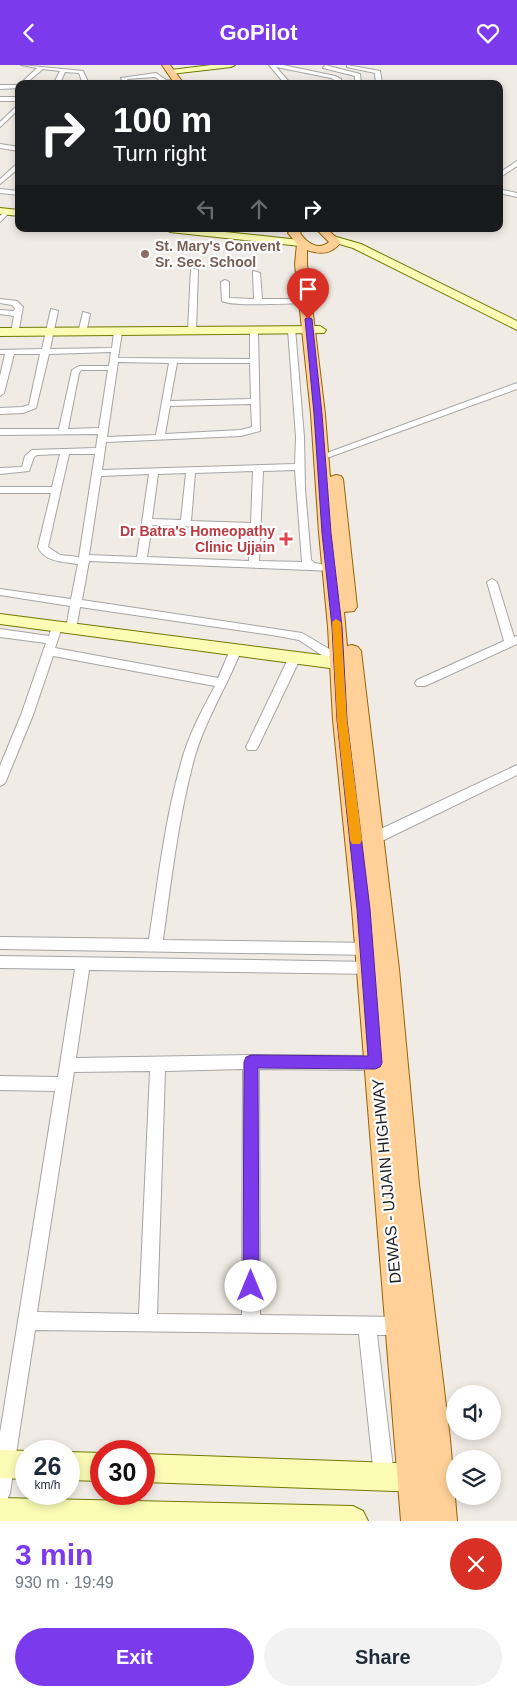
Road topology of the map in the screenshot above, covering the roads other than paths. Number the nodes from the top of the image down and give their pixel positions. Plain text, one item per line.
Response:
1 (25, 65) edge
2 (53, 65) edge
3 (78, 65) edge
4 (231, 65) edge
5 (274, 65) edge
6 (344, 65) edge
7 (384, 65) edge
8 (322, 66) edge
9 (172, 68) edge
10 (44, 69) junction
11 (63, 71) junction
12 (376, 71) junction
13 (310, 72) junction
14 (81, 73) junction
15 (30, 80) edge
16 (58, 80) edge
17 (84, 80) edge
18 (125, 80) edge
19 (163, 80) edge
20 (180, 80) edge
21 (285, 80) edge
22 (339, 80) edge
23 (357, 80) edge
24 (379, 80) edge
25 (0, 87) edge
26 (15, 88) edge
27 (0, 99) edge
28 (15, 99) edge
29 (15, 110) edge
30 (0, 125) edge
31 (15, 144) edge
32 (1, 147) edge
33 (11, 148) junction
34 (15, 148) edge
35 (517, 163) edge
36 (15, 168) edge
37 (503, 173) edge
38 (0, 182) edge
39 (0, 191) edge
40 (503, 192) edge
41 (15, 193) edge
42 (517, 195) edge
43 (15, 213) edge
44 (2, 214) edge
45 (220, 232) edge
46 (323, 232) edge
47 (299, 237) edge
48 (265, 240) joint
49 (332, 243) junction
50 (194, 270) dead end
51 (256, 273) dead end
52 (225, 282) dead end
53 (0, 301) edge
54 (307, 301) junction
55 (258, 302) junction
56 (54, 311) dead end
57 (0, 313) edge
58 (17, 314) junction
59 (86, 314) dead end
60 (517, 326) edge
61 (292, 330) junction
62 (315, 330) junction
63 (192, 331) junction
64 (254, 331) junction
65 (0, 332) edge
66 (15, 332) junction
67 (50, 332) junction
68 (118, 332) junction
69 (82, 333) junction
70 (116, 350) junction
71 (0, 351) edge
72 (10, 351) junction
73 (45, 351) junction
74 (173, 361) junction
75 (254, 361) junction
76 (113, 364) junction
77 (517, 386) edge
78 (0, 392) edge
79 (255, 401) junction
80 (165, 404) junction
81 (0, 411) edge
82 (63, 431) junction
83 (0, 432) edge
84 (102, 436) junction
85 (160, 437) junction
86 (65, 451) junction
87 (100, 451) junction
88 (327, 455) junction
89 (299, 467) junction
90 (258, 469) junction
91 (0, 471) edge
92 (191, 471) junction
93 (154, 472) junction
94 (96, 473) junction
95 (0, 490) edge
96 (56, 490) junction
97 (147, 522) junction
98 (186, 524) junction
99 (257, 526) junction
100 (142, 561) junction
101 (83, 563) junction
102 (254, 565) junction
103 (312, 566) junction
104 (331, 569) junction
105 (492, 582) dead end
106 (0, 592) edge
107 (76, 603) junction
108 (0, 610) edge
109 (0, 619) edge
110 (63, 629) junction
111 (0, 633) edge
112 (514, 642) edge
113 (49, 651) junction
114 (235, 651) junction
115 (342, 658) junction
116 (294, 659) junction
117 (222, 683) junction
118 (421, 683) dead end
119 (350, 714) junction
120 (252, 747) dead end
121 (517, 770) edge
122 (0, 781) edge
123 (373, 839) junction
124 (0, 943) edge
125 (155, 945) junction
126 (377, 959) junction
127 (0, 962) edge
128 (83, 964) junction
129 (251, 1062) junction
130 (158, 1063) junction
131 (375, 1063) junction
132 (67, 1065) junction
133 (0, 1083) edge
134 (64, 1084) junction
135 (26, 1321) junction
136 (148, 1321) junction
137 (251, 1324) junction
138 (367, 1327) junction
139 (399, 1327) junction
140 (10, 1464) edge
141 (155, 1469) edge
142 (384, 1476) junction
143 (426, 1478) junction
144 (0, 1493) edge
145 (0, 1513) edge
146 (353, 1521) edge
147 (417, 1521) edge
148 (441, 1521) edge

1 - 10 street
2 - 10 street
3 - 14 street
4 - 9 street
5 - 13 street
5 - 21 street
6 - 12 street
7 - 12 street
8 - 13 street
8 - 23 street
9 - 20 main road
10 - 11 street
10 - 15 street
11 - 14 street
11 - 16 street
12 - 24 street
13 - 22 street
14 - 17 street
18 - 19 street
25 - 26 street
27 - 28 street
29 - 30 street
31 - 33 street
32 - 33 street
33 - 34 street
35 - 37 street
36 - 38 street
39 - 41 street
40 - 42 street
43 - 44 street
45 - 48 street
46 - 49 main road
47 - 48 street
47 - 49 main road
47 - 54 main road, DEWAS - UJJAIN HIGHWAY
47 - 62 main road, DEWAS - UJJAIN HIGHWAY
49 - 60 street
50 - 63 street
51 - 55 street
52 - 55 street
53 - 58 street
54 - 55 street
54 - 62 main road, DEWAS - UJJAIN HIGHWAY
56 - 67 street
57 - 58 street
58 - 66 street
59 - 69 street
61 - 62 street
61 - 64 street
61 - 89 street
62 - 88 main road, DEWAS - UJJAIN HIGHWAY
63 - 64 street
63 - 68 street
64 - 75 street
65 - 66 street
66 - 67 street
67 - 69 street
67 - 73 street
68 - 69 street
68 - 70 street
70 - 73 street
70 - 76 street
71 - 72 street
72 - 73 street
72 - 78 street
73 - 81 street
74 - 75 street
74 - 76 street
74 - 80 street
75 - 79 street
76 - 82 street
76 - 84 street
77 - 88 street
79 - 80 street
79 - 85 street
80 - 85 street
82 - 83 street
82 - 84 street
84 - 85 street
84 - 87 street
86 - 87 street
86 - 91 street
86 - 96 street
87 - 94 street
88 - 104 main road, DEWAS - UJJAIN HIGHWAY
88 - 115 main road, DEWAS - UJJAIN HIGHWAY
89 - 90 street
89 - 103 street
90 - 92 street
90 - 99 street
92 - 93 street
92 - 98 street
93 - 94 street
93 - 97 street
94 - 101 street
95 - 96 street
96 - 101 street
97 - 98 street
97 - 100 street
98 - 99 street
99 - 102 street
100 - 101 street
100 - 102 street
101 - 107 street
102 - 103 street
103 - 104 street
104 - 115 main road, DEWAS - UJJAIN HIGHWAY
105 - 112 street
106 - 107 street
107 - 110 street
107 - 115 street
108 - 110 street
109 - 110 street
110 - 111 street
110 - 113 street
110 - 114 street
110 - 115 street
112 - 118 street
113 - 117 street
113 - 122 street
114 - 116 street
114 - 117 street
115 - 116 street
115 - 119 main road, DEWAS - UJJAIN HIGHWAY
116 - 120 street
117 - 125 street
119 - 123 main road, DEWAS - UJJAIN HIGHWAY
119 - 126 main road, DEWAS - UJJAIN HIGHWAY
121 - 123 street
123 - 126 main road, DEWAS - UJJAIN HIGHWAY
124 - 125 street
125 - 126 street
126 - 128 street
126 - 131 main road, DEWAS - UJJAIN HIGHWAY
126 - 143 main road, DEWAS - UJJAIN HIGHWAY
127 - 128 street
128 - 132 street
129 - 130 street
129 - 131 street
129 - 137 street
130 - 132 street
130 - 136 street
131 - 139 main road, DEWAS - UJJAIN HIGHWAY
132 - 134 street
133 - 134 street
134 - 135 street
135 - 136 street
135 - 140 street
136 - 137 street
137 - 138 street
138 - 139 street
138 - 142 street
139 - 143 main road, DEWAS - UJJAIN HIGHWAY
140 - 144 street
141 - 142 street
142 - 143 street
143 - 147 main road, DEWAS - UJJAIN HIGHWAY
143 - 148 main road, DEWAS - UJJAIN HIGHWAY
145 - 146 street

